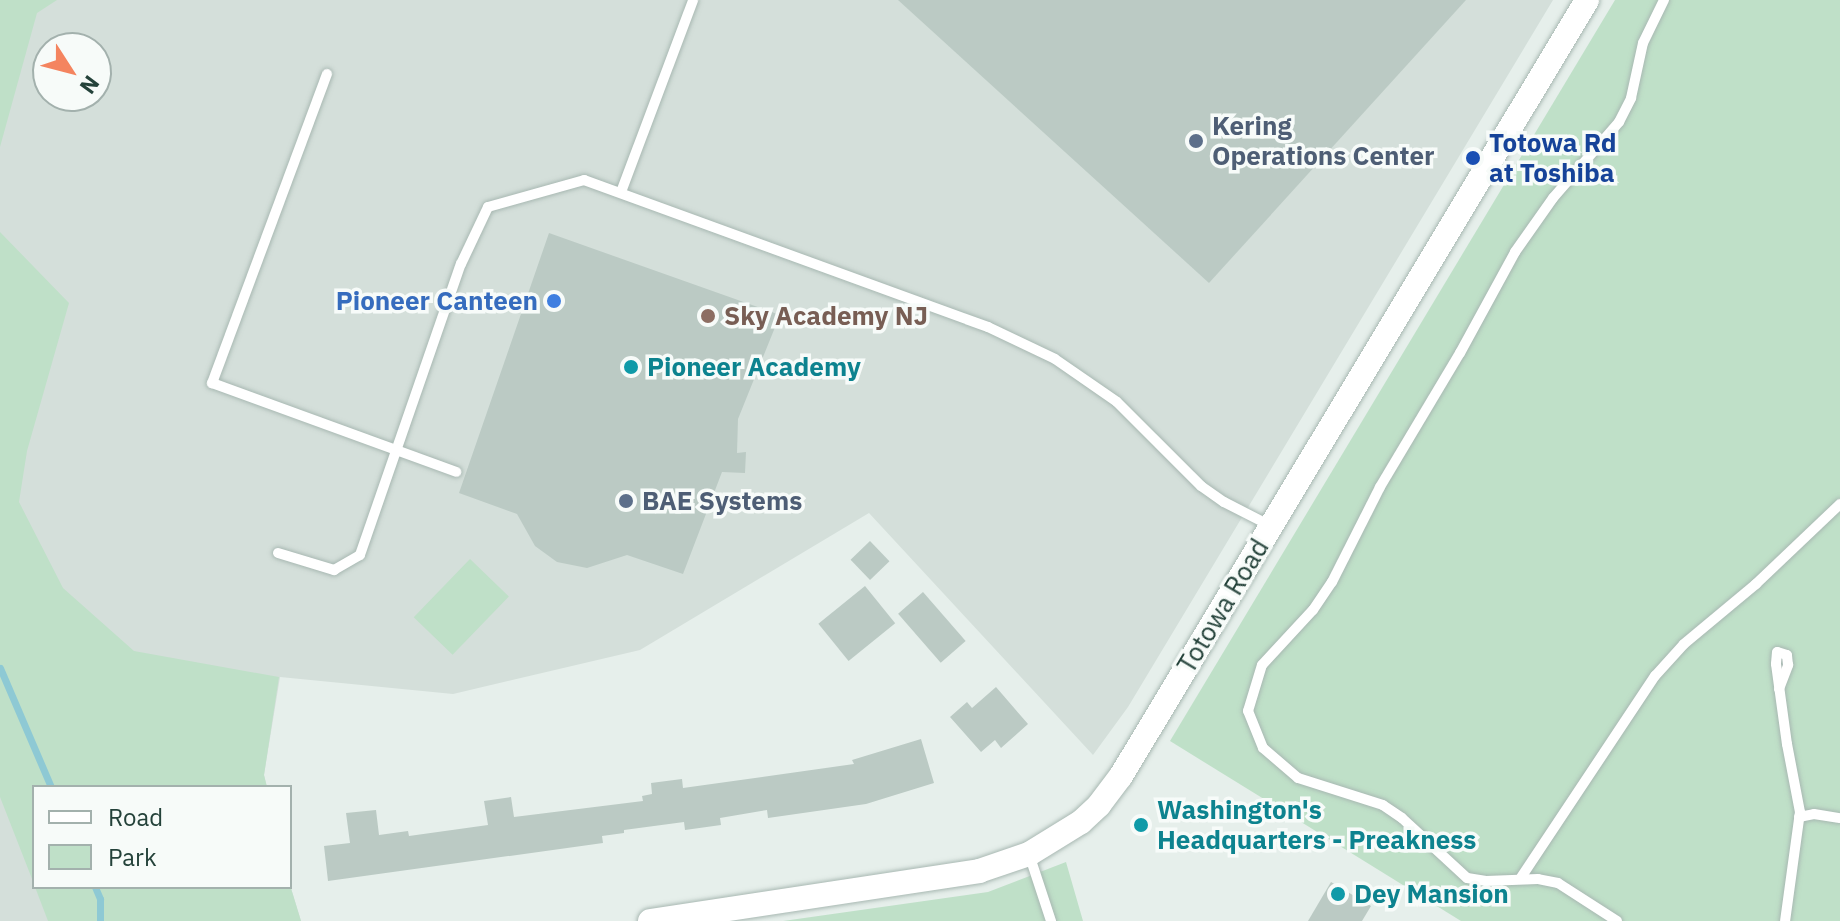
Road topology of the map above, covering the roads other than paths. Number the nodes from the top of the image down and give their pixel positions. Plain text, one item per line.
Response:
1 (693, 0) edge
2 (1587, 0) edge
3 (1664, 0) edge
4 (327, 74) dead end
5 (621, 192) junction
6 (399, 449) junction
7 (456, 472) dead end
8 (1840, 504) edge
9 (1271, 526) junction
10 (278, 553) dead end
11 (1779, 689) dead end
12 (1799, 817) junction
13 (1840, 818) edge
14 (1029, 854) junction
15 (1520, 879) junction
16 (650, 921) edge
17 (1051, 921) edge
18 (1617, 921) edge
19 (1785, 921) edge

1 - 5 lane
2 - 9 main road, Totowa Road
3 - 15 lane
4 - 6 lane
5 - 6 lane
5 - 9 lane
6 - 7 lane
6 - 10 lane
8 - 15 lane
9 - 14 main road, Totowa Road
11 - 12 lane
12 - 13 lane
12 - 19 lane
14 - 16 main road, Totowa Road
14 - 17 lane
15 - 18 lane

